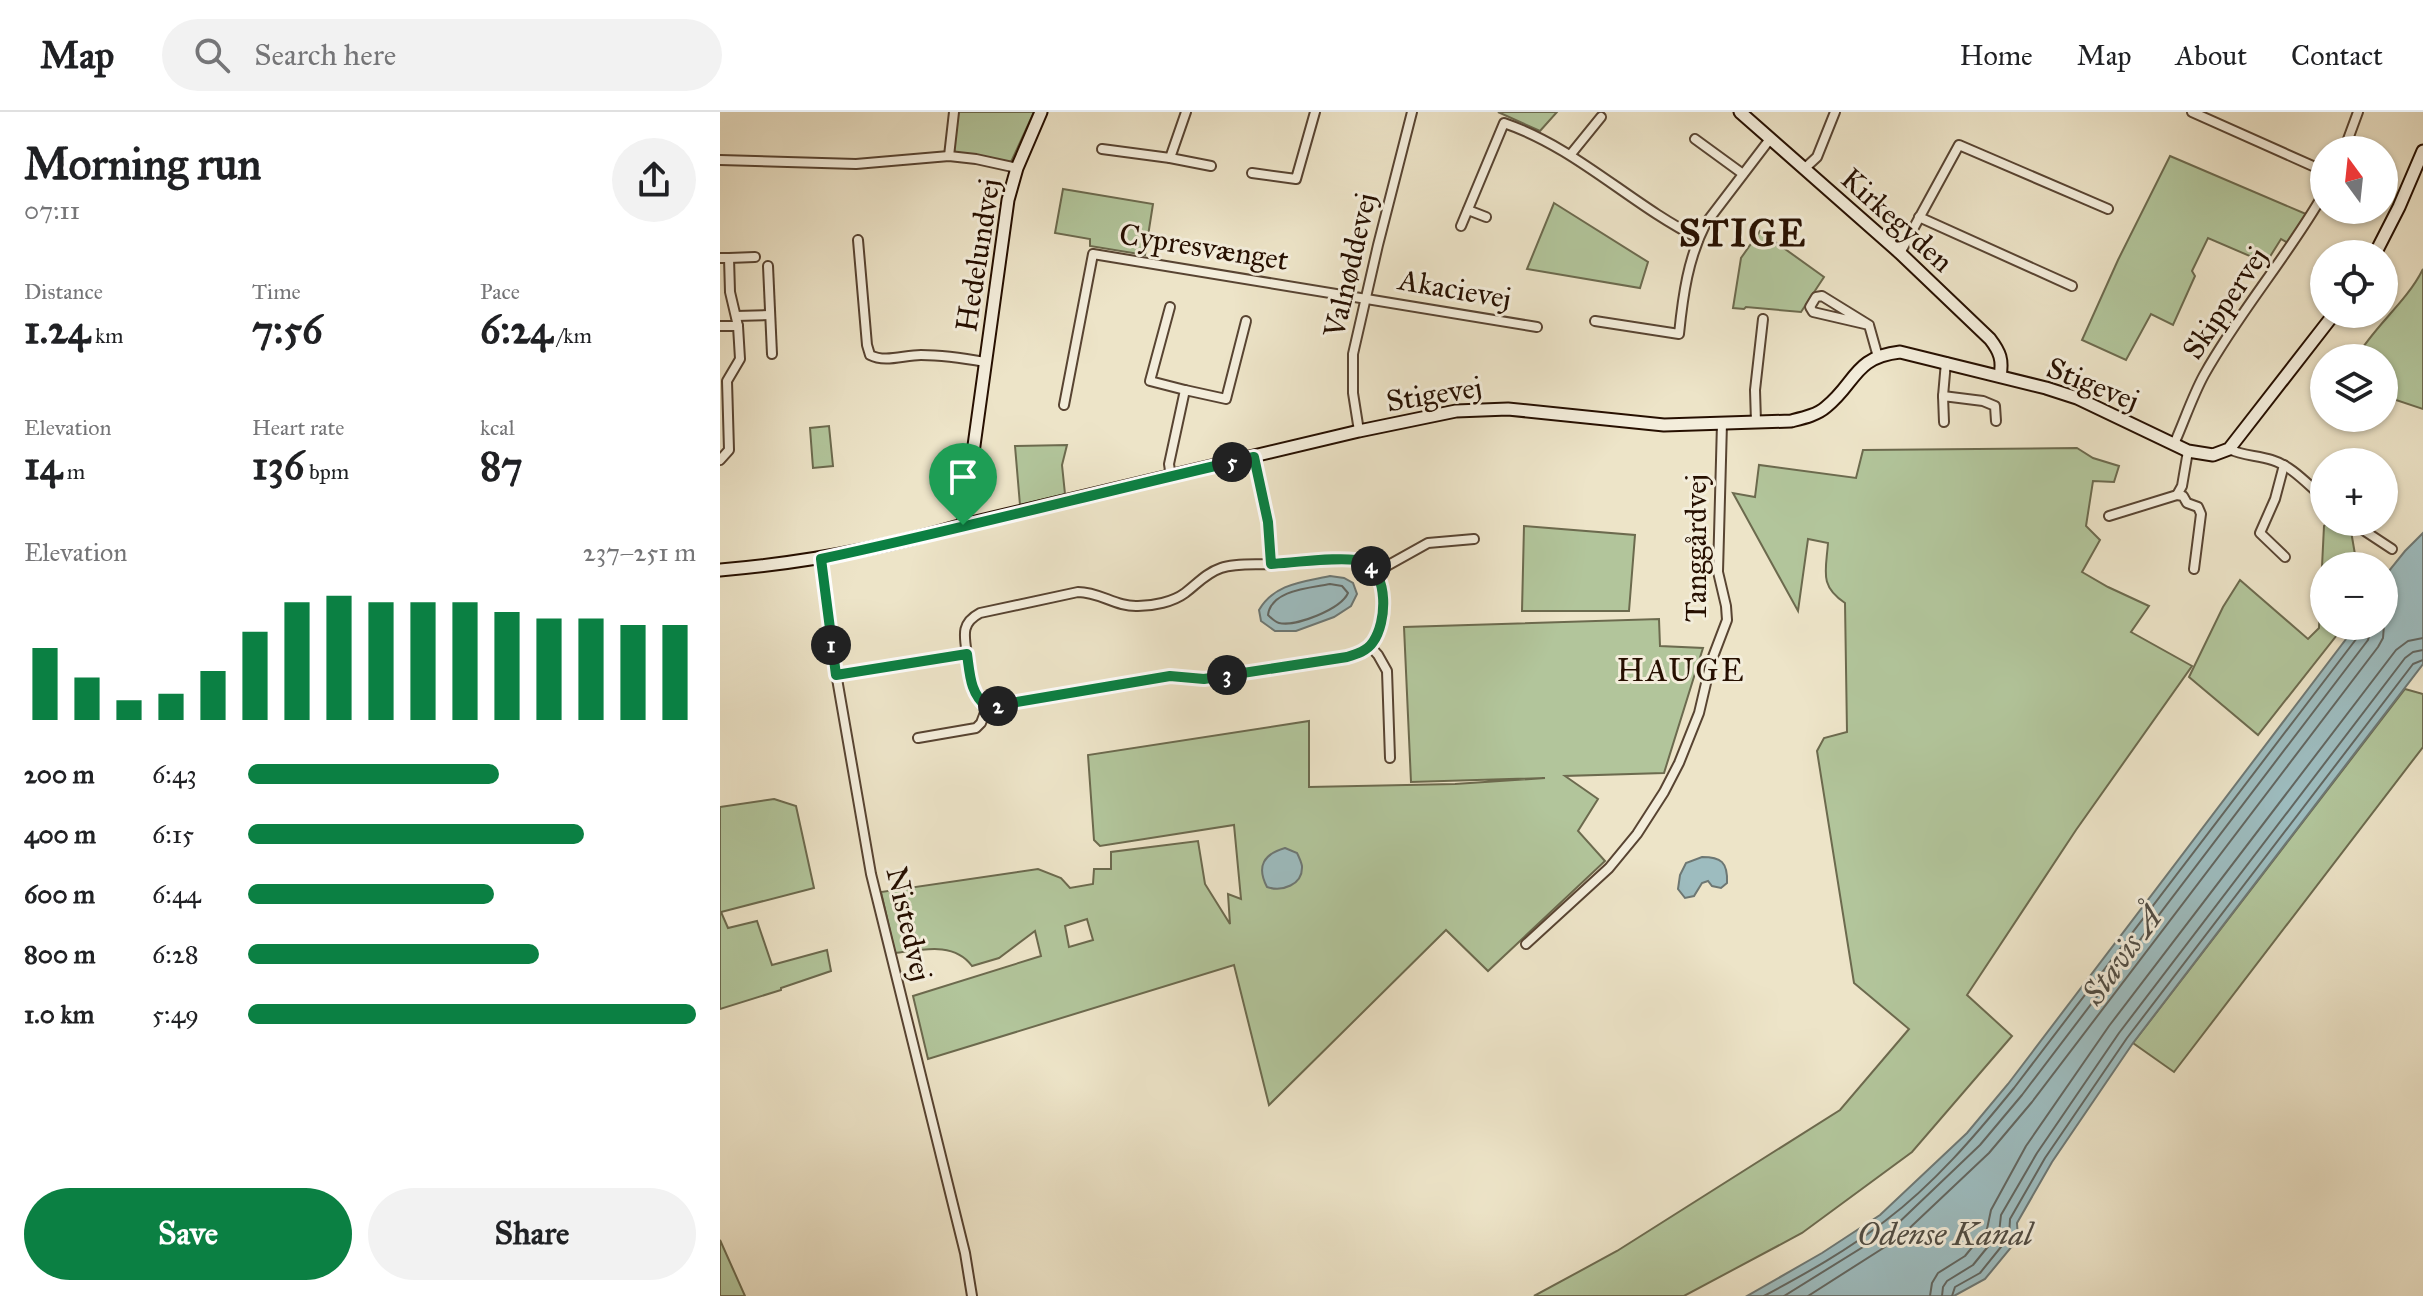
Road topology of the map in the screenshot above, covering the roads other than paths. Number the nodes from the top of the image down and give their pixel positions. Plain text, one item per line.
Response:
1 (954, 112) edge
2 (1041, 112) edge
3 (1186, 112) edge
4 (1315, 112) edge
5 (1412, 112) edge
6 (1740, 112) edge
7 (1835, 112) edge
8 (2192, 112) edge
9 (2358, 112) edge
10 (1601, 117) dead end
11 (2349, 136) edge
12 (1695, 139) dead end
13 (1770, 139) junction
14 (1102, 149) dead end
15 (2423, 151) edge
16 (1571, 154) junction
17 (949, 156) junction
18 (1170, 158) junction
19 (720, 160) edge
20 (2310, 165) edge
21 (1211, 166) dead end
22 (1017, 168) junction
23 (1804, 169) junction
24 (1252, 173) dead end
25 (1743, 174) junction
26 (2108, 209) dead end
27 (1468, 210) junction
28 (2310, 216) edge
29 (1486, 217) dead end
30 (1919, 217) junction
31 (1461, 226) dead end
32 (1698, 238) junction
33 (858, 240) dead end
34 (2382, 240) edge
35 (1900, 253) junction
36 (755, 257) dead end
37 (724, 258) edge
38 (768, 266) dead end
39 (2072, 286) dead end
40 (1365, 298) junction
41 (1170, 307) dead end
42 (770, 315) junction
43 (1763, 319) dead end
44 (737, 321) junction
45 (1246, 321) dead end
46 (1595, 321) dead end
47 (1869, 325) junction
48 (720, 326) edge
49 (1537, 327) dead end
50 (2323, 328) edge
51 (772, 354) dead end
52 (1878, 357) junction
53 (985, 362) junction
54 (1946, 362) junction
55 (2000, 376) junction
56 (1185, 390) junction
57 (1943, 396) junction
58 (1064, 405) dead end
59 (724, 406) edge
60 (1996, 421) dead end
61 (1756, 422) junction
62 (1944, 422) dead end
63 (1722, 423) junction
64 (1359, 431) junction
65 (2174, 444) junction
66 (2229, 449) junction
67 (2188, 451) junction
68 (1254, 457) junction
69 (720, 460) edge
70 (2284, 465) junction
71 (1171, 477) junction
72 (2310, 486) edge
73 (2177, 495) junction
74 (2109, 516) dead end
75 (963, 525) junction
76 (2372, 536) edge
77 (1474, 539) dead end
78 (2392, 549) dead end
79 (2285, 557) dead end
80 (821, 559) junction
81 (1271, 564) junction
82 (2194, 569) dead end
83 (720, 570) edge
84 (1376, 572) junction
85 (1372, 644) junction
86 (967, 654) junction
87 (836, 675) junction
88 (1135, 682) junction
89 (1137, 693) dead end
90 (987, 707) junction
91 (918, 738) dead end
92 (1390, 758) dead end
93 (1526, 944) dead end
94 (972, 1296) edge

1 - 17 street
2 - 22 street, Hedelundvej
3 - 18 street
4 - 24 street
5 - 40 street, Valnøddevej
6 - 13 street, Kirkegyden
7 - 23 street
8 - 20 street
9 - 11 street
10 - 16 street
12 - 25 street
13 - 23 street, Kirkegyden
13 - 25 street
14 - 18 street
15 - 34 street
16 - 27 street
16 - 32 street
17 - 19 street
17 - 22 street
18 - 21 street
22 - 53 street, Hedelundvej
23 - 35 street, Kirkegyden
25 - 32 street
26 - 30 street
27 - 29 street
27 - 31 street
28 - 65 street, Skippervej
30 - 35 street
30 - 39 street
32 - 46 street
33 - 53 street, Hedelundvej
35 - 55 street, Kirkegyden
36 - 37 street
37 - 44 street
38 - 42 street
40 - 49 street, Akacievej
40 - 58 street, Cypresvænget
40 - 64 street, Valnøddevej
41 - 56 street
42 - 44 street
42 - 51 street
43 - 61 street
44 - 48 street
44 - 59 street
45 - 56 street
47 - 47 street
47 - 52 street
50 - 66 street
52 - 54 street, Stigevej
52 - 61 street, Stigevej
53 - 75 street, Hedelundvej
54 - 55 street, Stigevej
54 - 57 street
55 - 65 street, Stigevej
56 - 71 street
57 - 60 street
57 - 62 street
59 - 69 street
61 - 63 street, Stigevej
63 - 64 street, Stigevej
63 - 93 street, Tanggårdvej
64 - 68 street, Stigevej
65 - 67 street, Stigevej
66 - 67 street, Stigevej
66 - 70 street, Stigevej
67 - 73 street
68 - 71 street, Stigevej
68 - 81 street
70 - 72 street, Stigevej
70 - 79 street
71 - 75 street, Stigevej
73 - 74 street
73 - 82 street
75 - 80 street, Stigevej
76 - 78 street
77 - 84 street
80 - 83 street, Stigevej
80 - 87 street, Nistedvej
81 - 84 street
81 - 86 street
84 - 85 street
85 - 88 street
85 - 92 street
86 - 87 street
86 - 90 street
87 - 94 street, Nistedvej
88 - 89 street
88 - 90 street
90 - 91 street

